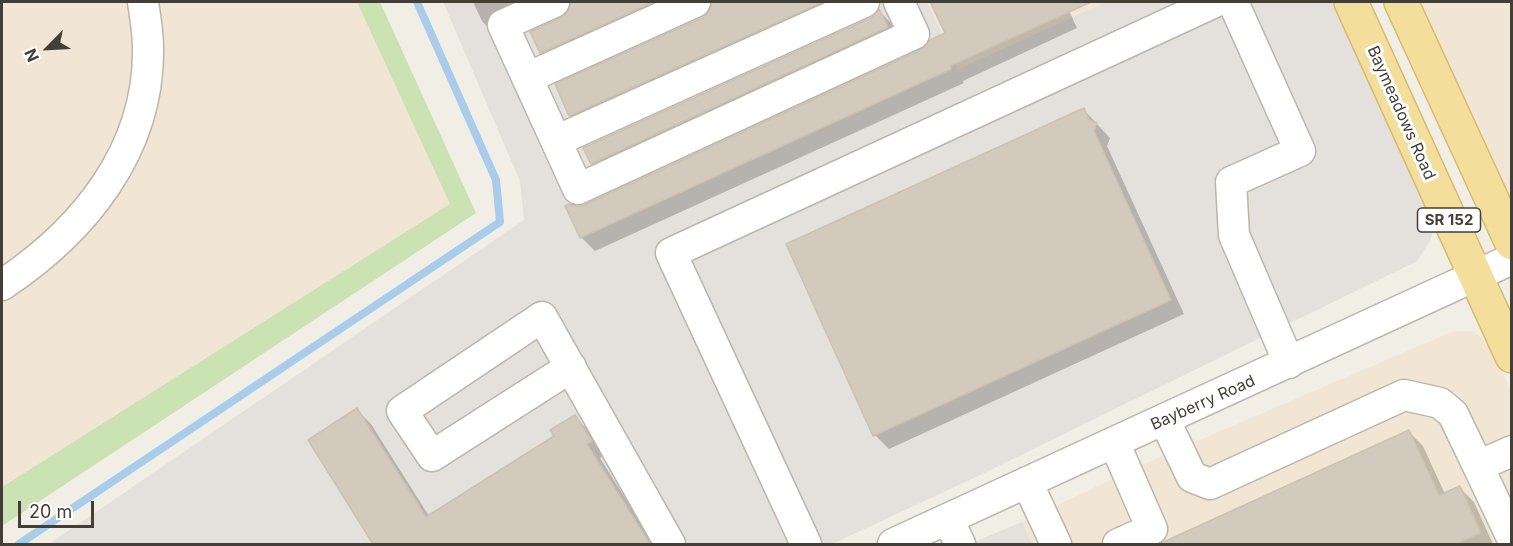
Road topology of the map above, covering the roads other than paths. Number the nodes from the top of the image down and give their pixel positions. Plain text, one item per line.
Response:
1 (143, 2) edge
2 (554, 2) edge
3 (695, 2) edge
4 (864, 2) edge
5 (899, 2) edge
6 (1215, 2) edge
7 (1233, 2) edge
8 (1351, 2) edge
9 (1401, 2) edge
10 (527, 78) junction
11 (556, 141) junction
12 (1512, 243) edge
13 (1512, 260) edge
14 (1474, 277) junction
15 (2, 285) edge
16 (1512, 356) edge
17 (1290, 363) junction
18 (571, 367) junction
19 (1165, 421) junction
20 (1114, 442) junction
21 (1512, 451) edge
22 (1478, 466) junction
23 (1027, 482) junction
24 (954, 532) edge
25 (1157, 537) edge
26 (1512, 538) edge
27 (670, 544) edge
28 (806, 544) edge
29 (893, 544) edge
30 (1056, 544) edge
31 (1118, 544) edge

1 - 15 street
2 - 10 street
3 - 10 street
4 - 11 street
5 - 11 street
6 - 28 street
7 - 17 street
8 - 14 main road, Baymeadows Road / SR 152
9 - 12 main road, SR 152
10 - 11 street
13 - 14 street, Bayberry Road
14 - 16 main road, Baymeadows Road / SR 152
14 - 17 street, Bayberry Road
17 - 19 street, Bayberry Road
18 - 18 street
18 - 27 street
19 - 20 street, Bayberry Road
19 - 22 street
20 - 23 street, Bayberry Road
20 - 25 street
21 - 22 street
22 - 26 street
23 - 24 street, Bayberry Road
23 - 30 street
24 - 29 street, Bayberry Road
25 - 31 street

